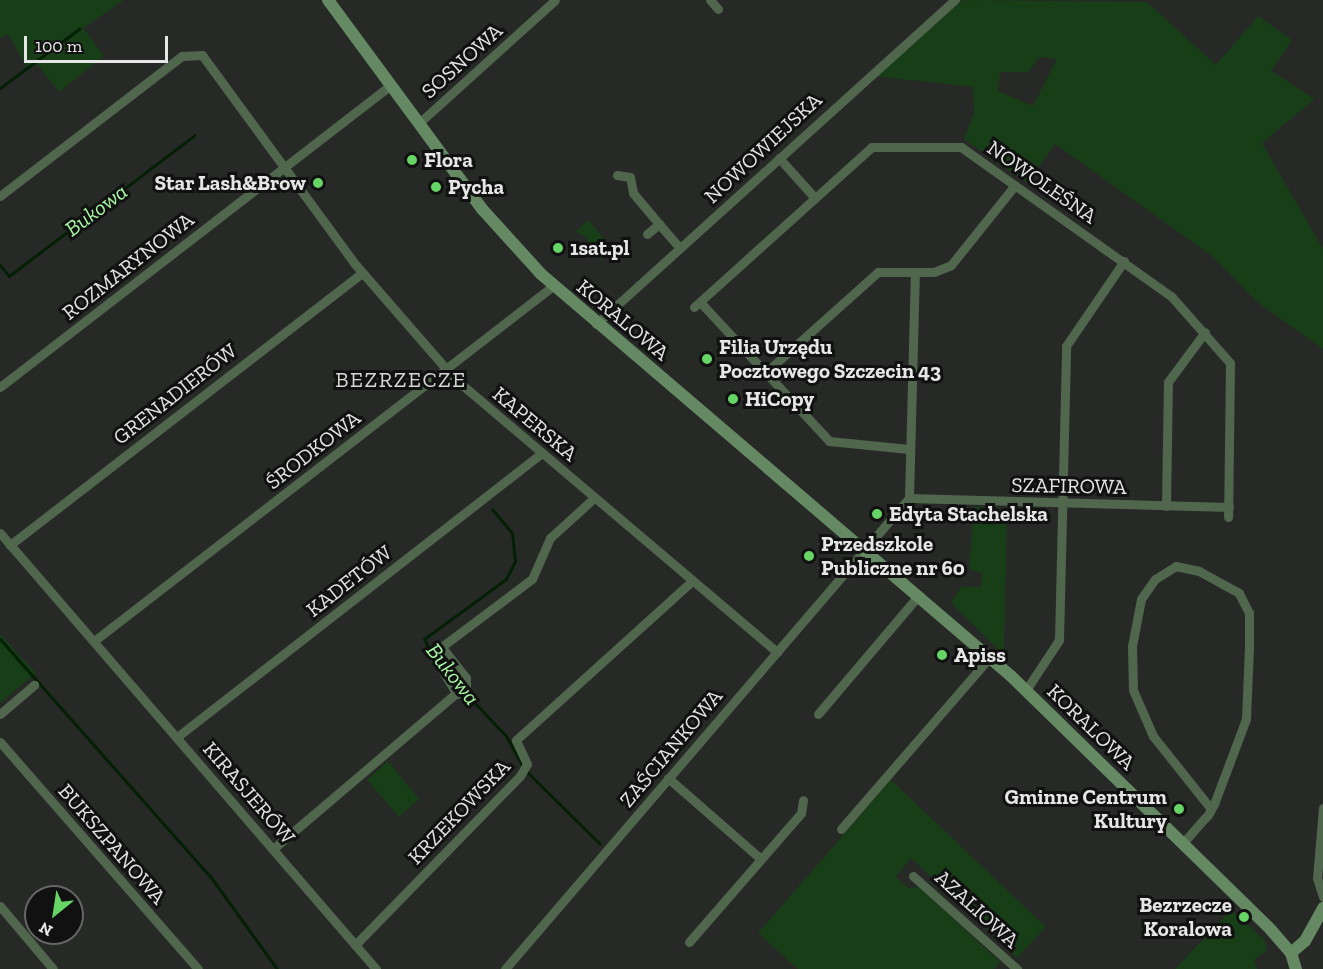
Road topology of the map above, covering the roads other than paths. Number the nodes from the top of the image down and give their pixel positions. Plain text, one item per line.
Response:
1 (328, 0) edge
2 (555, 0) edge
3 (710, 0) edge
4 (955, 0) edge
5 (718, 9) dead end
6 (391, 85) junction
7 (419, 123) junction
8 (779, 158) junction
9 (285, 167) junction
10 (617, 176) dead end
11 (1015, 185) junction
12 (0, 196) edge
13 (815, 198) junction
14 (659, 224) junction
15 (647, 234) dead end
16 (680, 248) junction
17 (1124, 261) junction
18 (915, 272) junction
19 (362, 273) junction
20 (553, 286) junction
21 (596, 324) junction
22 (1205, 332) junction
23 (446, 370) junction
24 (765, 373) junction
25 (0, 387) edge
26 (909, 449) junction
27 (541, 454) junction
28 (594, 498) junction
29 (909, 498) junction
30 (1061, 503) junction
31 (1166, 506) junction
32 (1228, 512) joint
33 (0, 533) edge
34 (10, 545) junction
35 (865, 550) junction
36 (692, 581) junction
37 (919, 595) junction
38 (94, 641) junction
39 (442, 647) junction
40 (777, 652) junction
41 (990, 657) junction
42 (34, 685) dead end
43 (1026, 690) junction
44 (457, 694) junction
45 (0, 714) edge
46 (818, 714) dead end
47 (177, 737) junction
48 (0, 742) edge
49 (668, 778) junction
50 (1217, 793) junction
51 (1200, 794) junction
52 (803, 800) dead end
53 (1323, 808) edge
54 (1211, 809) junction
55 (841, 829) dead end
56 (1183, 843) junction
57 (273, 849) junction
58 (761, 859) junction
59 (913, 876) dead end
60 (1323, 897) edge
61 (0, 906) edge
62 (1323, 908) edge
63 (689, 942) dead end
64 (355, 945) junction
65 (1291, 953) junction
66 (47, 967) edge
67 (198, 969) edge
68 (376, 969) edge
69 (505, 969) edge
70 (1017, 969) edge
71 (1296, 969) edge

1 - 6 street, KORALOWA
2 - 7 street, SOSNOWA
3 - 5 street
4 - 8 street, NOWOWIEJSKA
6 - 7 street, KORALOWA
6 - 9 street, ROZMARYNOWA
7 - 20 street, KORALOWA
8 - 13 street
8 - 16 street, NOWOWIEJSKA
9 - 12 street, KAPERSKA
9 - 19 street, KAPERSKA
9 - 25 street, ROZMARYNOWA
10 - 14 street
11 - 13 street, NOWOLEŚNA
11 - 17 street, NOWOLEŚNA
11 - 18 street
13 - 24 street, NOWOLEŚNA
14 - 15 street
14 - 16 street
16 - 21 street, NOWOWIEJSKA
17 - 22 street, NOWOLEŚNA
17 - 30 street
18 - 24 street
18 - 26 street
19 - 23 street, KAPERSKA
19 - 34 street, GRENADIERÓW
20 - 21 street, KORALOWA
20 - 23 street, ŚRODKOWA
21 - 35 street, KORALOWA
22 - 31 street
22 - 32 street, NOWOLEŚNA
23 - 27 street, KAPERSKA
23 - 38 street, ŚRODKOWA
24 - 26 street
26 - 29 street
27 - 28 street, KAPERSKA
27 - 47 street, KADETÓW
28 - 36 street, KAPERSKA
28 - 39 street
29 - 30 street, SZAFIROWA
29 - 35 street, ZAŚCIANKOWA
30 - 31 street, SZAFIROWA
30 - 43 street
31 - 32 street, SZAFIROWA
33 - 34 street
34 - 38 street
35 - 37 street, KORALOWA
35 - 40 street, ZAŚCIANKOWA
36 - 40 street, KAPERSKA
36 - 64 street, KRZEKOWSKA
37 - 41 street, KORALOWA
37 - 46 street
38 - 47 street, KIRASJERÓW
39 - 44 street
39 - 44 street
40 - 49 street, ZAŚCIANKOWA
41 - 43 street, KORALOWA
41 - 55 street
42 - 45 street
43 - 56 street, KORALOWA
44 - 57 street
47 - 57 street, KIRASJERÓW
48 - 67 street, BUKSZPANOWA
49 - 58 street
49 - 69 street, ZAŚCIANKOWA
50 - 51 street
50 - 51 street, KORALOWA
50 - 54 street, KORALOWA
51 - 54 street, KORALOWA
52 - 58 street
53 - 60 street
54 - 56 street
56 - 65 street, KORALOWA
57 - 64 street, KIRASJERÓW
58 - 63 street
59 - 70 street, AZALIOWA
61 - 66 street
62 - 65 street
64 - 68 street, KIRASJERÓW
65 - 71 street

